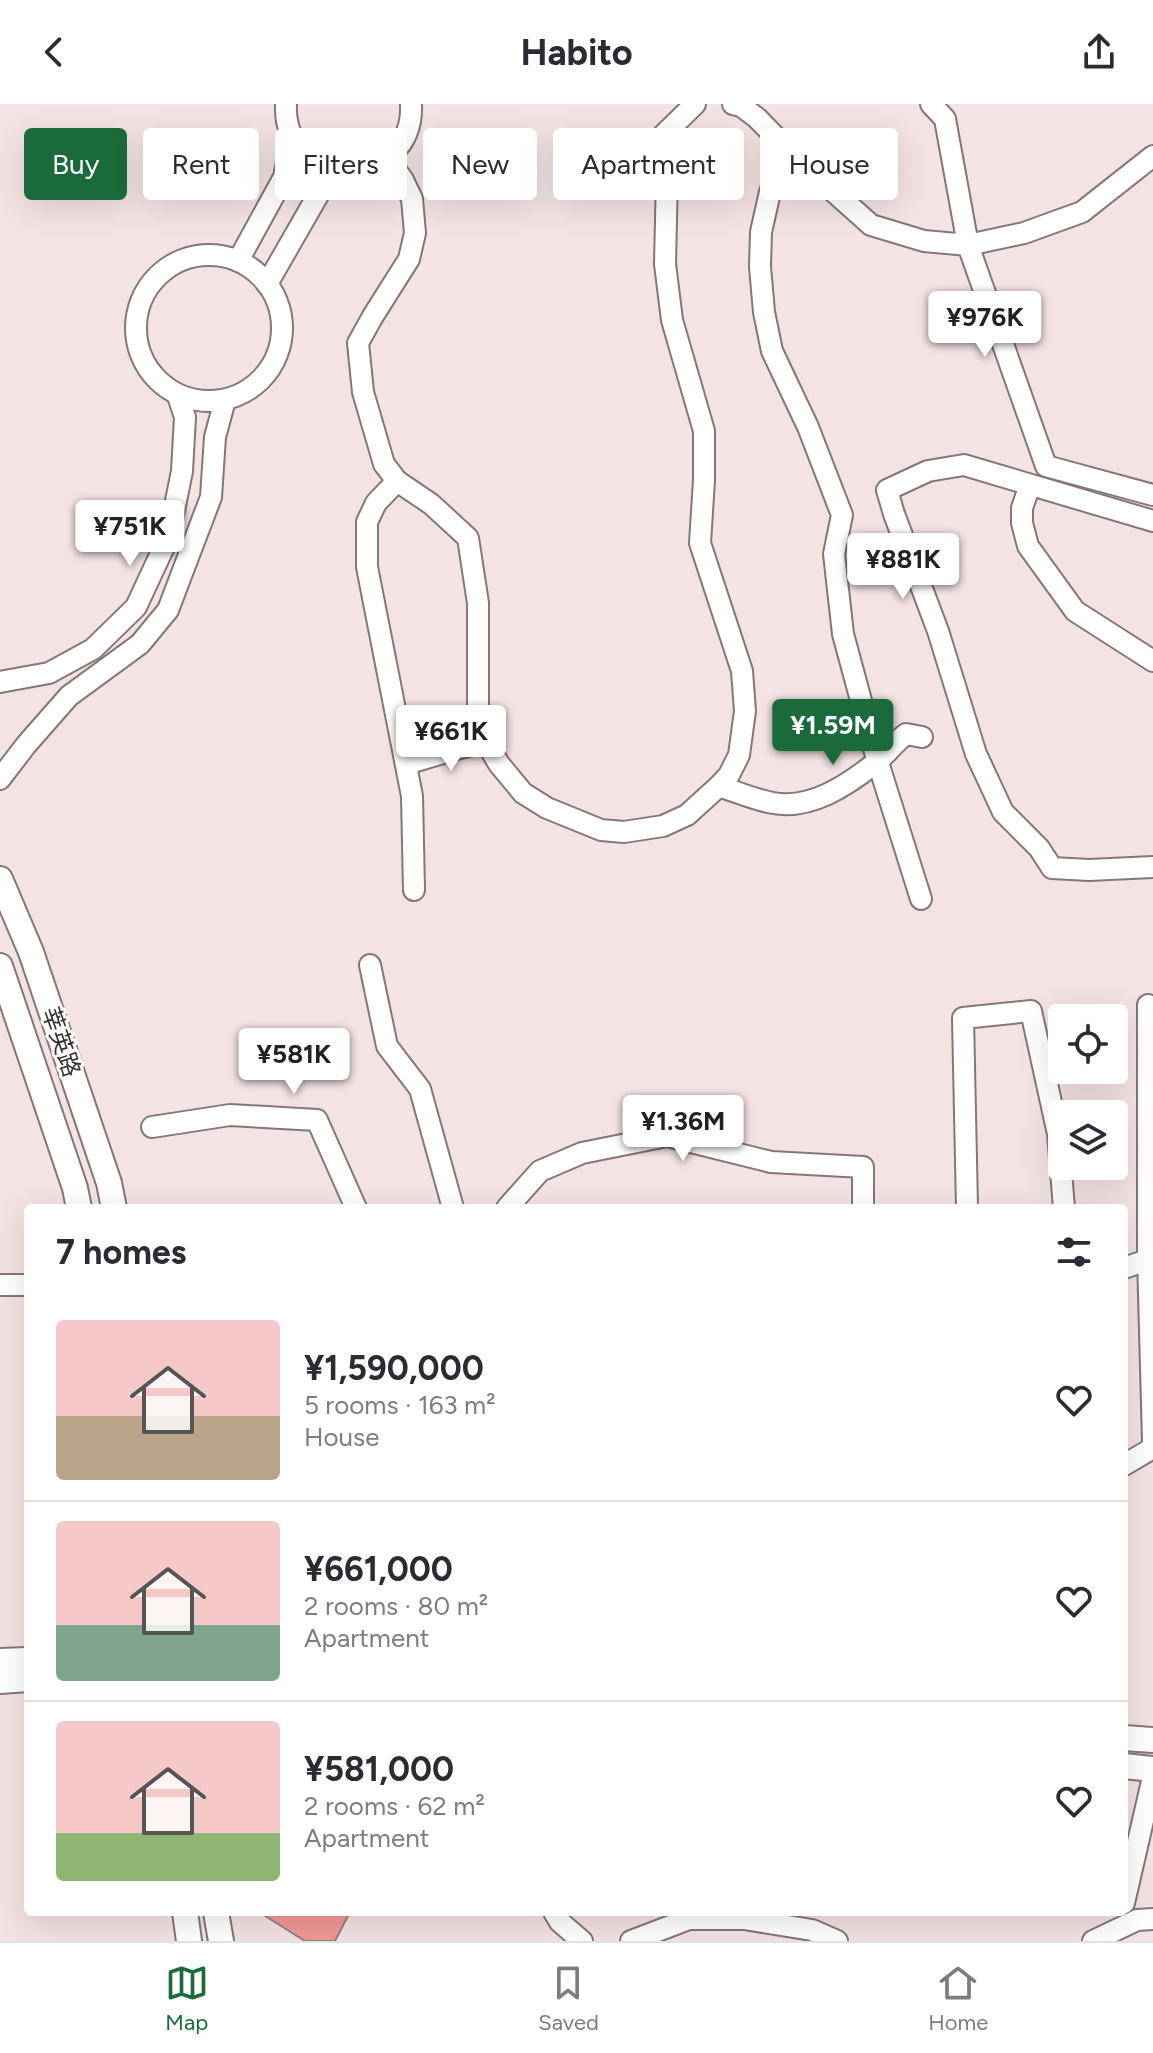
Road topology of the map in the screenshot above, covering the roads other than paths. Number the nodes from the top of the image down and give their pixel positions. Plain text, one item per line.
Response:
1 (286, 104) edge
2 (411, 104) edge
3 (695, 104) edge
4 (733, 104) edge
5 (931, 104) edge
6 (756, 111) edge
7 (290, 128) edge
8 (671, 128) edge
9 (770, 128) edge
10 (407, 132) edge
11 (1153, 156) edge
12 (407, 188) edge
13 (275, 193) edge
14 (315, 200) edge
15 (666, 200) edge
16 (768, 200) edge
17 (843, 200) edge
18 (968, 245) junction
19 (238, 261) junction
20 (267, 284) junction
21 (178, 396) junction
22 (225, 400) junction
23 (397, 481) junction
24 (1030, 485) junction
25 (1153, 495) edge
26 (1153, 521) edge
27 (1153, 661) edge
28 (0, 682) edge
29 (922, 737) dead end
30 (485, 742) junction
31 (878, 761) junction
32 (406, 764) junction
33 (0, 779) edge
34 (719, 786) junction
35 (1153, 867) edge
36 (0, 879) edge
37 (414, 890) dead end
38 (921, 899) dead end
39 (370, 965) dead end
40 (0, 966) edge
41 (1148, 1005) dead end
42 (152, 1127) dead end
43 (78, 1204) edge
44 (113, 1204) edge
45 (354, 1204) edge
46 (452, 1204) edge
47 (511, 1204) edge
48 (863, 1204) edge
49 (967, 1204) edge
50 (1064, 1204) edge
51 (1150, 1258) edge
52 (1128, 1266) edge
53 (0, 1285) edge
54 (24, 1285) edge
55 (1153, 1445) edge
56 (1128, 1462) edge
57 (24, 1660) edge
58 (0, 1661) edge
59 (24, 1679) edge
60 (0, 1681) edge
61 (1128, 1738) edge
62 (1153, 1740) edge
63 (1128, 1766) edge
64 (1153, 1769) edge
65 (1153, 1777) edge
66 (1128, 1886) edge
67 (186, 1916) edge
68 (217, 1916) edge
69 (556, 1916) edge
70 (1117, 1916) edge
71 (1153, 1919) edge
72 (1101, 1937) edge
73 (189, 1941) edge
74 (221, 1941) edge
75 (582, 1941) edge
76 (631, 1941) edge
77 (837, 1941) edge

1 - 7 street
2 - 10 street
3 - 8 street
4 - 6 street
5 - 18 street
6 - 9 street
11 - 18 street
12 - 23 street
13 - 19 street
14 - 20 street
15 - 34 street
16 - 31 street
17 - 18 street
18 - 25 street
19 - 20 street
19 - 21 street
20 - 22 street
21 - 22 street
21 - 28 street
22 - 33 street
23 - 30 street
23 - 32 street
24 - 26 street
24 - 27 street
24 - 35 street
29 - 31 street
30 - 32 street
30 - 34 street
31 - 34 street
31 - 38 street
32 - 37 street
36 - 44 main road, 莘英路
39 - 46 street
40 - 43 main road, 莘英路
41 - 51 street
42 - 45 street
47 - 48 street
49 - 50 street
51 - 52 street
51 - 55 street
53 - 54 street
55 - 56 street
57 - 58 main road
59 - 60 main road
61 - 62 main road
63 - 64 main road
65 - 66 street
67 - 73 main road
68 - 74 main road
69 - 75 street
70 - 72 street
71 - 72 street
76 - 77 street

